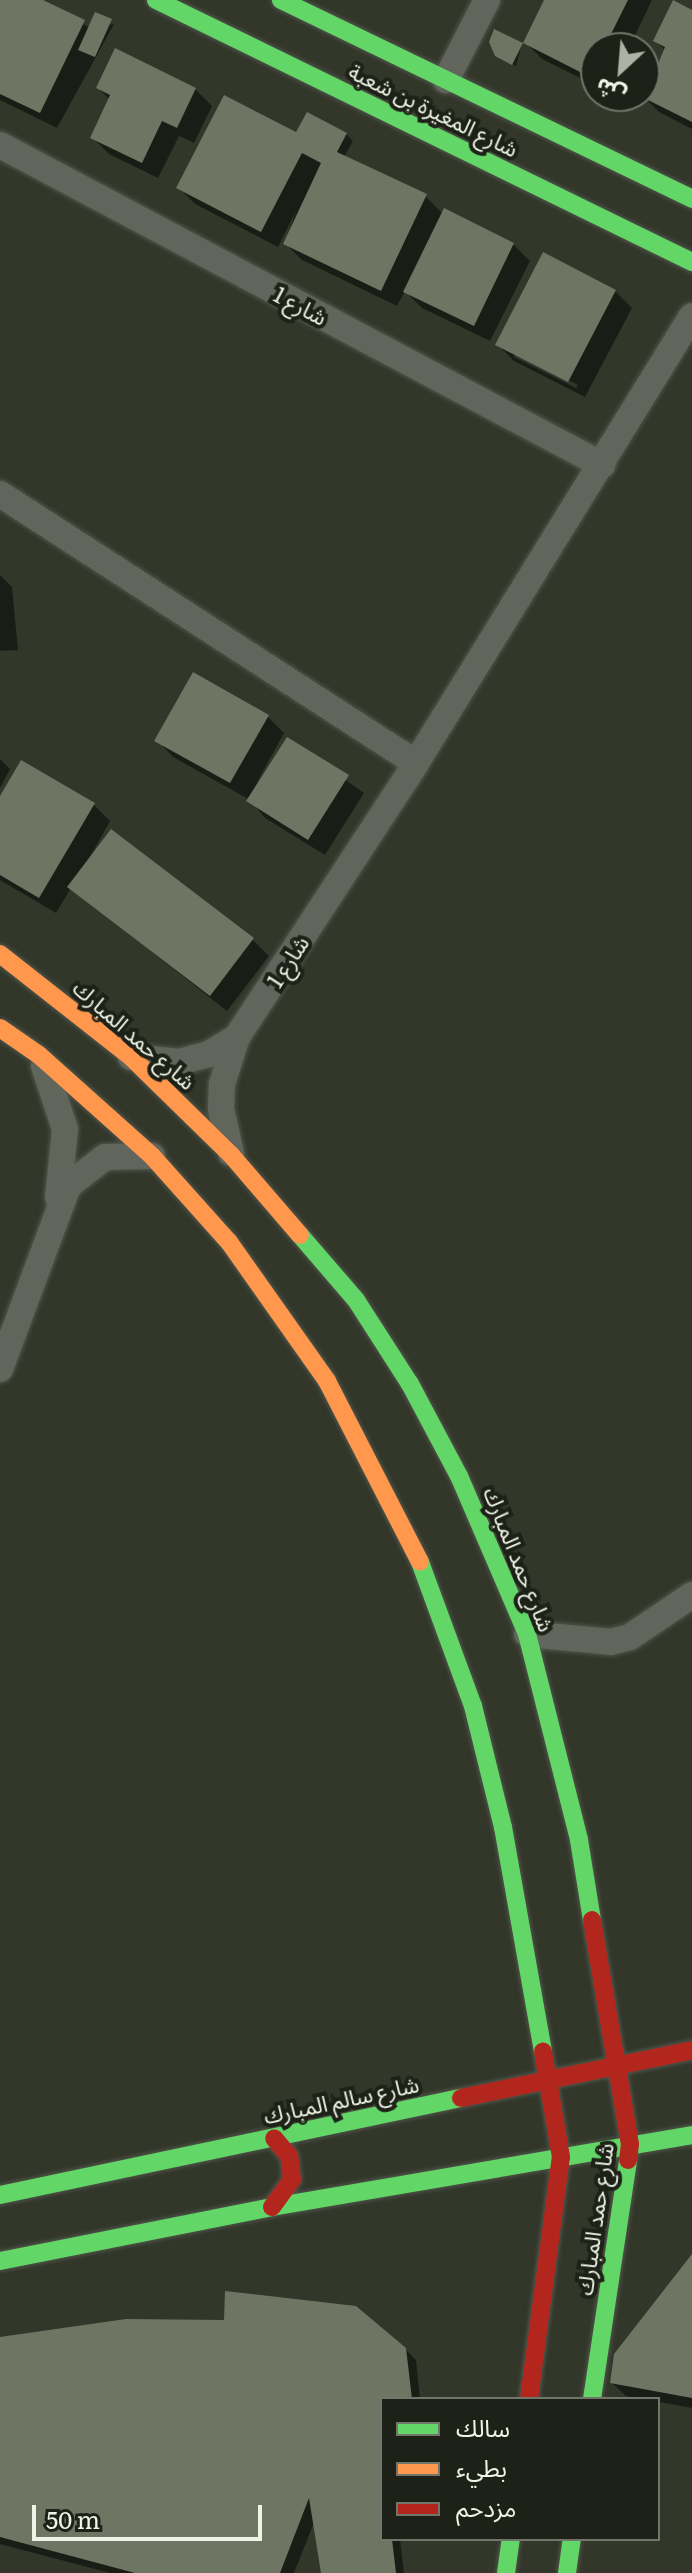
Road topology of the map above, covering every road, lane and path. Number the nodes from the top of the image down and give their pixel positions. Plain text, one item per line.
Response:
1 (156, 0) edge
2 (281, 0) edge
3 (487, 0) edge
4 (446, 80) junction
5 (0, 145) edge
6 (692, 199) edge
7 (692, 262) edge
8 (692, 316) edge
9 (602, 465) junction
10 (0, 494) edge
11 (416, 763) junction
12 (0, 954) edge
13 (0, 1028) edge
14 (237, 1037) junction
15 (39, 1055) junction
16 (131, 1057) junction
17 (152, 1156) junction
18 (232, 1156) junction
19 (57, 1207) junction
20 (0, 1369) edge
21 (692, 1595) edge
22 (527, 1634) junction
23 (692, 2050) edge
24 (620, 2062) junction
25 (548, 2079) junction
26 (692, 2135) edge
27 (274, 2138) junction
28 (630, 2144) junction
29 (561, 2157) junction
30 (0, 2195) edge
31 (272, 2207) junction
32 (0, 2261) edge
33 (529, 2397) edge
34 (592, 2397) edge
35 (511, 2541) edge
36 (572, 2541) edge
37 (506, 2573) edge
38 (567, 2573) edge

1 - 7 main road, شارع المغيرة بن شعبة
2 - 4 main road, شارع المغيرة بن شعبة
3 - 4 street
4 - 6 main road, شارع المغيرة بن شعبة
5 - 9 street, شارع 1
8 - 9 street, شارع 1
9 - 11 street, شارع 1
10 - 11 street
11 - 14 street, شارع 1
12 - 16 main road, شارع حمد المبارك
13 - 15 main road, شارع حمد المبارك
14 - 16 street
14 - 18 street, شارع 1
15 - 17 main road, شارع حمد المبارك
15 - 19 street
16 - 18 main road, شارع حمد المبارك
17 - 19 street
17 - 25 main road, شارع حمد المبارك
18 - 22 main road, شارع حمد المبارك
19 - 20 street
21 - 22 street
22 - 24 main road, شارع حمد المبارك
23 - 24 main road, شارع سالم المبارك
24 - 25 main road, شارع سالم المبارك
24 - 28 main road, شارع حمد المبارك
25 - 27 main road, شارع سالم المبارك
25 - 29 main road, شارع حمد المبارك
26 - 28 main road
27 - 30 main road, شارع سالم المبارك
27 - 31 main road
28 - 29 main road
28 - 34 main road, شارع حمد المبارك
29 - 31 main road
29 - 33 main road, شارع حمد المبارك
31 - 32 main road
35 - 37 main road
36 - 38 main road

